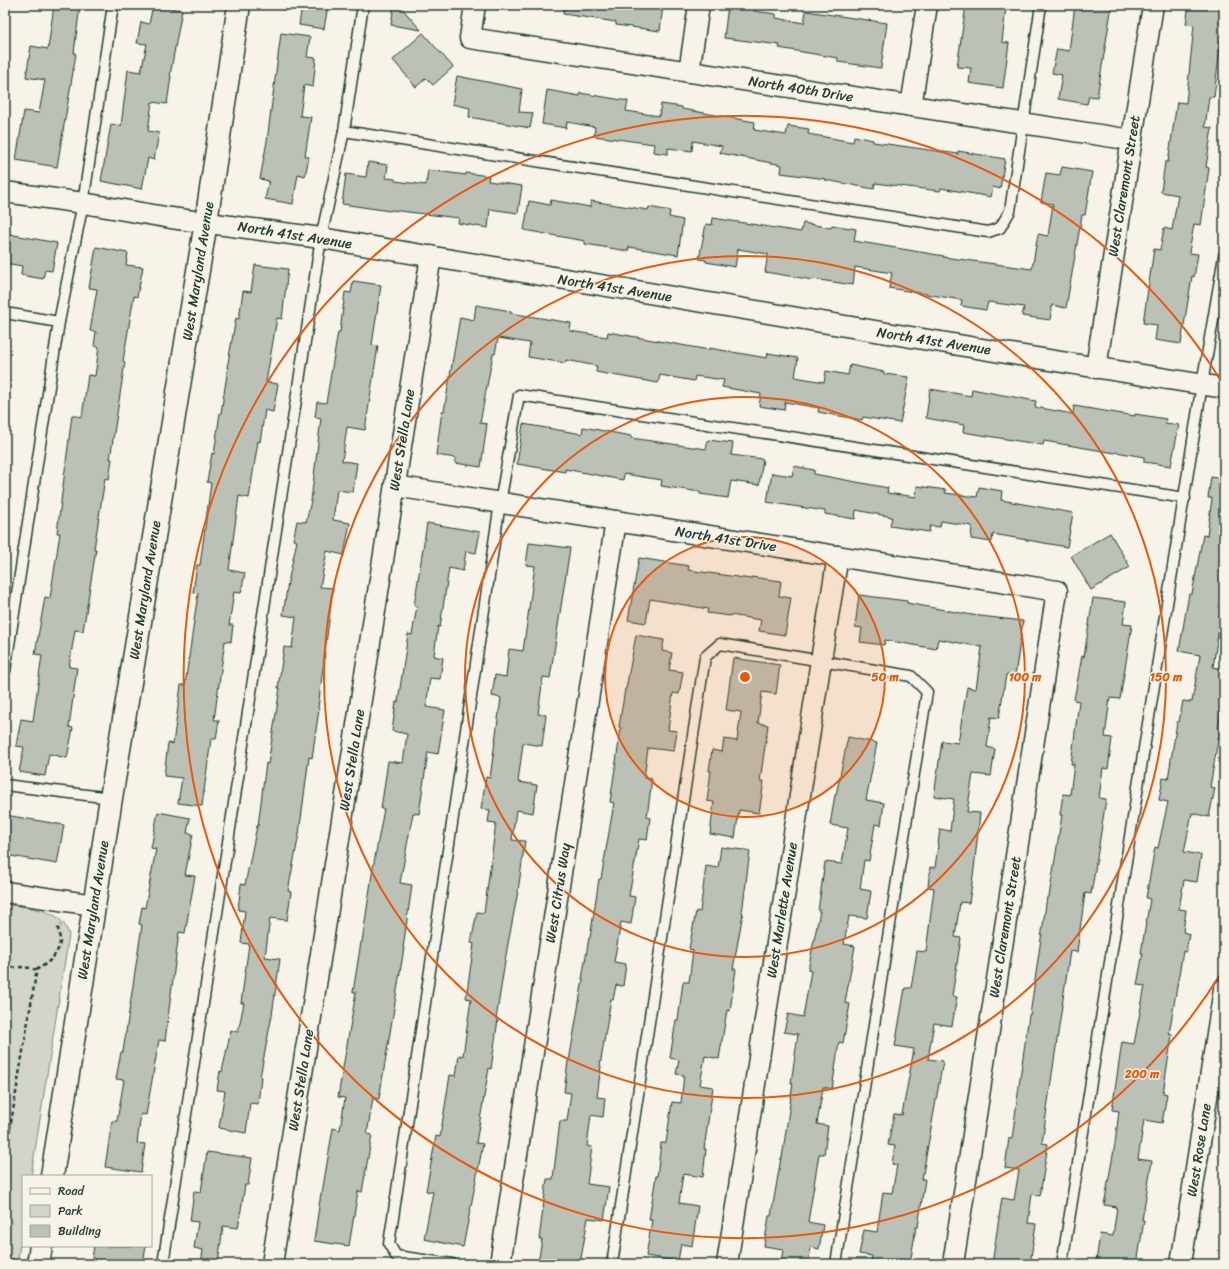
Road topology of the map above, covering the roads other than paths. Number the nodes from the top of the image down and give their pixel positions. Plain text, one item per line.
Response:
1 (113, 5) edge
2 (239, 5) edge
3 (363, 5) edge
4 (475, 5) edge
5 (699, 5) edge
6 (926, 5) edge
7 (1041, 5) edge
8 (1153, 5) edge
9 (689, 72) junction
10 (911, 106) junction
11 (1023, 123) junction
12 (344, 131) junction
13 (1132, 140) junction
14 (5, 192) edge
15 (84, 203) junction
16 (206, 222) junction
17 (321, 238) junction
18 (431, 256) junction
19 (1224, 256) edge
20 (5, 313) edge
21 (59, 322) junction
22 (1096, 368) junction
23 (1202, 384) junction
24 (1224, 388) edge
25 (395, 486) junction
26 (1185, 498) junction
27 (500, 503) junction
28 (616, 521) junction
29 (838, 556) junction
30 (1057, 591) joint
31 (821, 660) junction
32 (5, 671) edge
33 (5, 785) edge
34 (111, 798) junction
35 (5, 892) edge
36 (94, 905) junction
37 (1224, 989) edge
38 (52, 1175) edge
39 (41, 1247) edge
40 (38, 1264) edge
41 (163, 1264) edge
42 (272, 1264) edge
43 (452, 1264) edge
44 (500, 1264) edge
45 (612, 1264) edge
46 (727, 1264) edge
47 (836, 1264) edge
48 (953, 1264) edge
49 (1062, 1264) edge
50 (1181, 1264) edge

1 - 15 lane
2 - 16 street, West Maryland Avenue
3 - 12 lane
4 - 9 street, North 40th Drive
5 - 9 street
6 - 10 street
7 - 11 lane
8 - 13 street, West Claremont Street
9 - 10 street, North 40th Drive
10 - 11 street, North 40th Drive
11 - 12 lane
11 - 13 street, North 40th Drive
12 - 17 lane
13 - 22 street, West Claremont Street
14 - 15 street, North 41st Avenue
15 - 16 street, North 41st Avenue
15 - 21 lane
16 - 17 street, North 41st Avenue
16 - 34 street, West Maryland Avenue
17 - 18 street, North 41st Avenue
17 - 41 lane
18 - 22 street, North 41st Avenue
18 - 25 street, West Stella Lane
19 - 23 lane
20 - 21 lane
21 - 32 lane
22 - 23 street, North 41st Avenue
23 - 24 street, North 41st Avenue
23 - 26 lane
25 - 27 street, North 41st Drive
25 - 42 street, West Stella Lane
26 - 27 lane
26 - 49 lane
27 - 28 street, North 41st Drive
27 - 43 lane
28 - 29 street, North 41st Drive
28 - 44 street, West Citrus Way
29 - 30 street, North 41st Drive
29 - 31 street, West Marlette Avenue
30 - 48 street, West Claremont Street
31 - 45 lane
31 - 46 street, West Marlette Avenue
31 - 47 lane
33 - 34 lane
34 - 36 street, West Maryland Avenue
35 - 36 street
36 - 38 street, West Maryland Avenue
37 - 50 street, West Rose Lane
39 - 40 street

